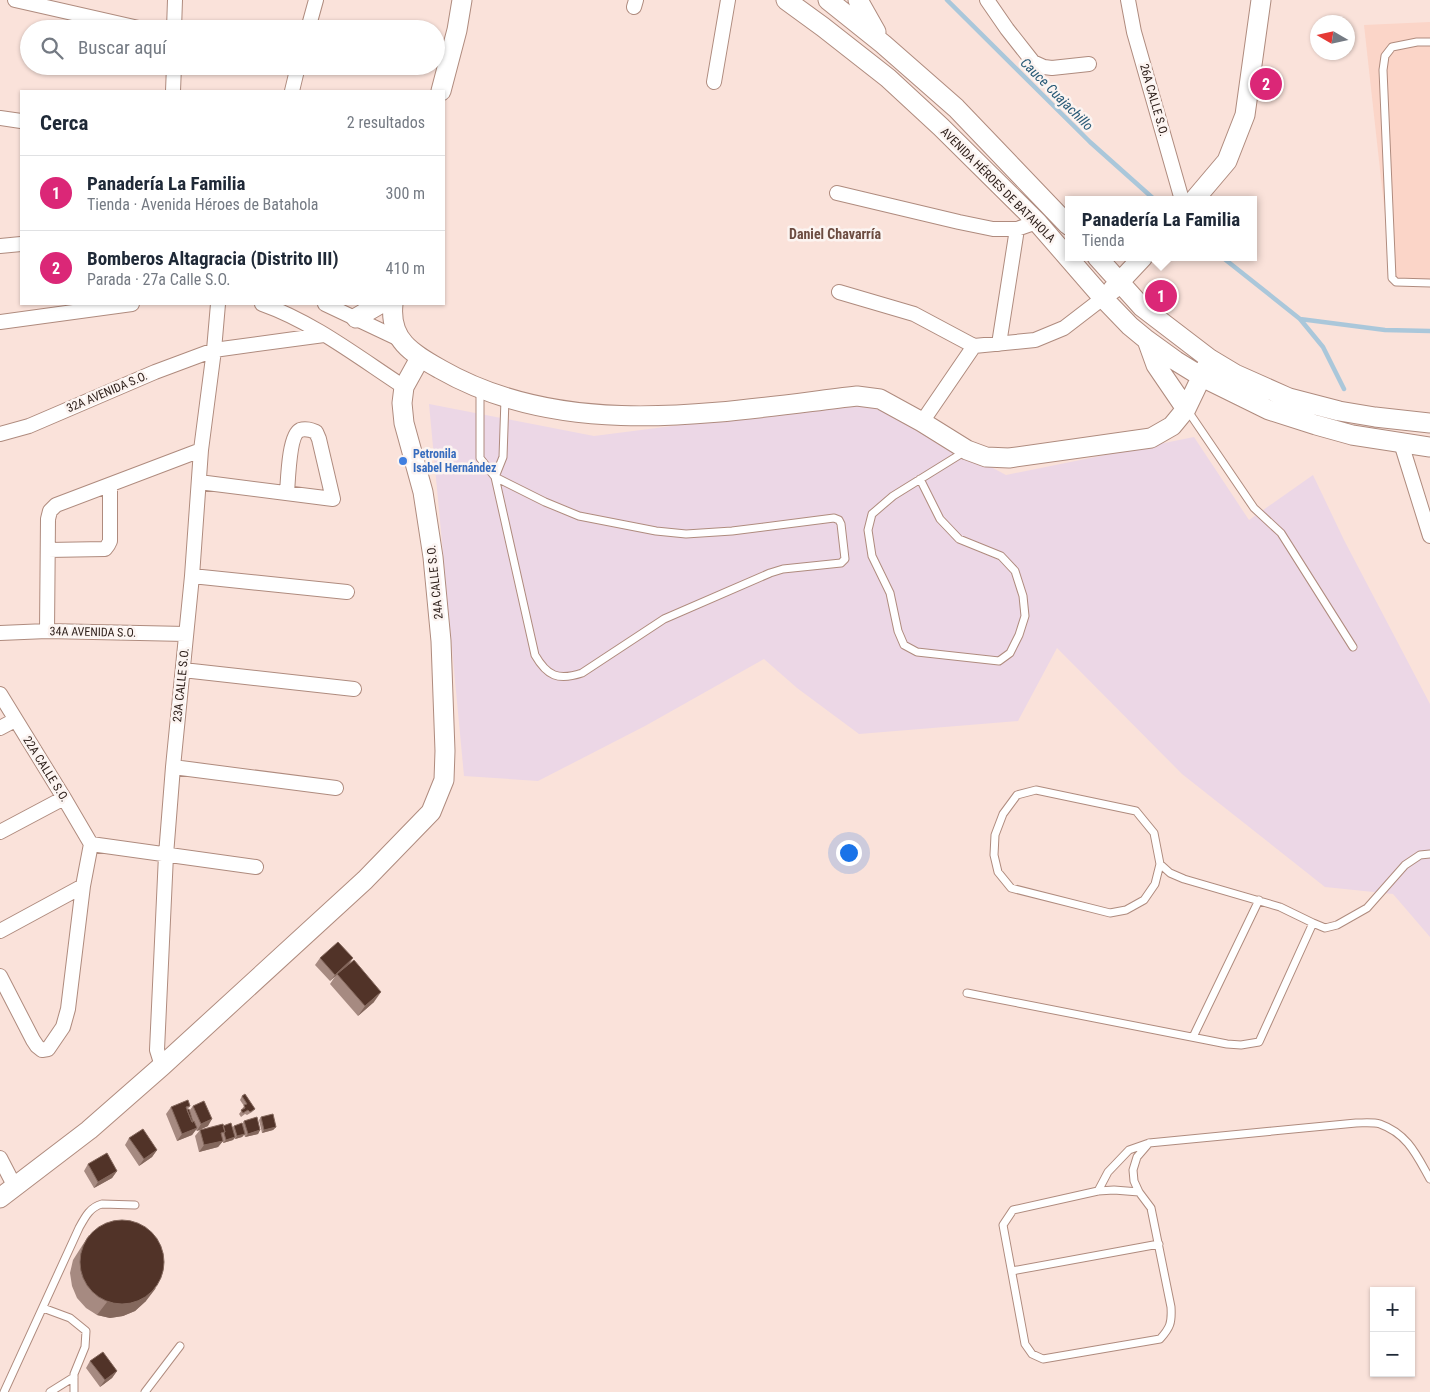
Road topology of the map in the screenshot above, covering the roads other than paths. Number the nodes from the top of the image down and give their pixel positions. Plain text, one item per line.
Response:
1 (14, 0) edge
2 (175, 0) edge
3 (316, 0) edge
4 (462, 0) edge
5 (728, 0) edge
6 (786, 0) edge
7 (858, 0) edge
8 (986, 0) edge
9 (1128, 0) edge
10 (1261, 0) edge
11 (833, 2) edge
12 (815, 14) edge
13 (103, 20) edge
14 (174, 20) edge
15 (310, 20) edge
16 (1430, 42) edge
17 (883, 44) junction
18 (1089, 64) dead end
19 (445, 73) edge
20 (174, 75) edge
21 (296, 75) edge
22 (444, 75) edge
23 (714, 82) dead end
24 (173, 90) edge
25 (292, 90) edge
26 (440, 90) edge
27 (0, 118) edge
28 (20, 121) edge
29 (837, 193) dead end
30 (1181, 196) edge
31 (1197, 196) edge
32 (1038, 222) junction
33 (1065, 222) edge
34 (1017, 229) junction
35 (20, 244) edge
36 (0, 246) edge
37 (1065, 254) edge
38 (1071, 261) edge
39 (1101, 261) edge
40 (1139, 261) edge
41 (1120, 283) junction
42 (1430, 283) edge
43 (839, 292) dead end
44 (1103, 298) junction
45 (125, 305) edge
46 (218, 305) edge
47 (265, 305) edge
48 (327, 305) edge
49 (378, 305) edge
50 (393, 305) edge
51 (356, 318) junction
52 (0, 322) edge
53 (324, 335) junction
54 (399, 339) junction
55 (1147, 340) junction
56 (999, 344) junction
57 (974, 346) junction
58 (214, 350) junction
59 (420, 358) junction
60 (1210, 359) junction
61 (1202, 377) junction
62 (404, 387) junction
63 (480, 389) junction
64 (505, 398) junction
65 (1186, 408) junction
66 (922, 422) junction
67 (1430, 423) edge
68 (0, 434) edge
69 (1401, 443) junction
70 (1430, 447) edge
71 (202, 450) junction
72 (967, 450) junction
73 (494, 477) junction
74 (920, 479) junction
75 (199, 482) junction
76 (110, 485) junction
77 (287, 493) junction
78 (1429, 529) edge
79 (48, 550) junction
80 (192, 576) junction
81 (347, 592) dead end
82 (47, 632) junction
83 (0, 633) edge
84 (186, 634) junction
85 (1352, 647) dead end
86 (183, 670) junction
87 (354, 689) dead end
88 (0, 694) edge
89 (15, 720) junction
90 (0, 728) edge
91 (173, 767) junction
92 (336, 788) dead end
93 (64, 798) junction
94 (0, 832) edge
95 (91, 844) junction
96 (1430, 854) edge
97 (166, 855) junction
98 (1160, 864) junction
99 (256, 867) dead end
100 (83, 886) junction
101 (1259, 900) junction
102 (1313, 923) junction
103 (0, 931) edge
104 (0, 976) edge
105 (967, 993) dead end
106 (1193, 1037) junction
107 (162, 1066) junction
108 (1149, 1143) junction
109 (0, 1158) edge
110 (1430, 1179) edge
111 (15, 1187) junction
112 (1098, 1191) junction
113 (1139, 1192) junction
114 (0, 1198) edge
115 (135, 1204) dead end
116 (1159, 1244) junction
117 (1012, 1271) junction
118 (43, 1308) junction
119 (180, 1346) dead end
120 (74, 1377) junction
121 (4, 1392) edge
122 (50, 1392) edge
123 (74, 1392) edge
124 (145, 1392) edge

1 - 13 street
2 - 14 street
3 - 15 street
4 - 19 street
5 - 23 street
6 - 12 street, AVENIDA HÉROES DE BATAHOLA
7 - 17 street
8 - 18 street
9 - 30 street, 26A CALLE S.O.
10 - 31 street
11 - 12 street
11 - 17 street, AVENIDA HÉROES DE BATAHOLA
12 - 32 street, AVENIDA HÉROES DE BATAHOLA
16 - 42 lane
17 - 33 street, AVENIDA HÉROES DE BATAHOLA
20 - 24 street
21 - 25 street
22 - 26 street
27 - 28 street
29 - 34 street
32 - 34 street
32 - 37 street, AVENIDA HÉROES DE BATAHOLA
34 - 56 street
35 - 36 street
38 - 44 street, AVENIDA HÉROES DE BATAHOLA
39 - 41 street
40 - 41 street
41 - 44 street
41 - 60 street
43 - 57 street
44 - 55 street, AVENIDA HÉROES DE BATAHOLA
44 - 56 street
45 - 52 street
46 - 58 street, 23A CALLE S.O.
47 - 53 street
48 - 51 street
49 - 51 street
50 - 54 street
51 - 54 street
53 - 58 street, 32A AVENIDA S.O.
53 - 62 street
54 - 59 street
55 - 61 street, AVENIDA HÉROES DE BATAHOLA
55 - 65 street
56 - 57 street
57 - 66 street
58 - 68 street, 32A AVENIDA S.O.
58 - 71 street, 23A CALLE S.O.
59 - 62 street
59 - 63 street
60 - 61 street
60 - 67 street
61 - 65 street
61 - 69 street, AVENIDA HÉROES DE BATAHOLA
62 - 107 street, 24A CALLE S.O.
63 - 64 street
63 - 73 lane
64 - 66 street
64 - 73 lane
65 - 72 street
65 - 85 lane
66 - 72 street
69 - 70 street, AVENIDA HÉROES DE BATAHOLA
69 - 78 street
71 - 75 street, 23A CALLE S.O.
71 - 76 street
72 - 74 lane
73 - 73 lane
74 - 74 lane
75 - 77 street
75 - 80 street, 23A CALLE S.O.
76 - 79 street
76 - 79 street
77 - 77 street
79 - 82 street
80 - 81 street
80 - 84 street, 23A CALLE S.O.
82 - 83 street, 34A AVENIDA S.O.
82 - 84 street, 34A AVENIDA S.O.
84 - 86 street, 23A CALLE S.O.
86 - 87 street
86 - 91 street, 23A CALLE S.O.
88 - 89 street, 22A CALLE S.O.
89 - 90 street
89 - 93 street, 22A CALLE S.O.
91 - 92 street
91 - 97 street, 23A CALLE S.O.
93 - 94 street
93 - 95 street, 22A CALLE S.O.
95 - 97 street
95 - 100 street
96 - 102 lane
97 - 99 street
97 - 107 street, 23A CALLE S.O.
98 - 98 lane
98 - 101 lane
100 - 103 street
100 - 104 street
101 - 102 lane
101 - 106 lane
102 - 106 lane
105 - 106 lane
107 - 111 street
108 - 110 lane
108 - 112 lane
108 - 113 lane
109 - 111 street
111 - 114 street
112 - 113 lane
112 - 117 lane
113 - 116 lane
115 - 118 lane
116 - 117 lane
116 - 117 lane
118 - 120 lane
118 - 121 lane
119 - 124 lane
120 - 122 lane
120 - 123 lane

